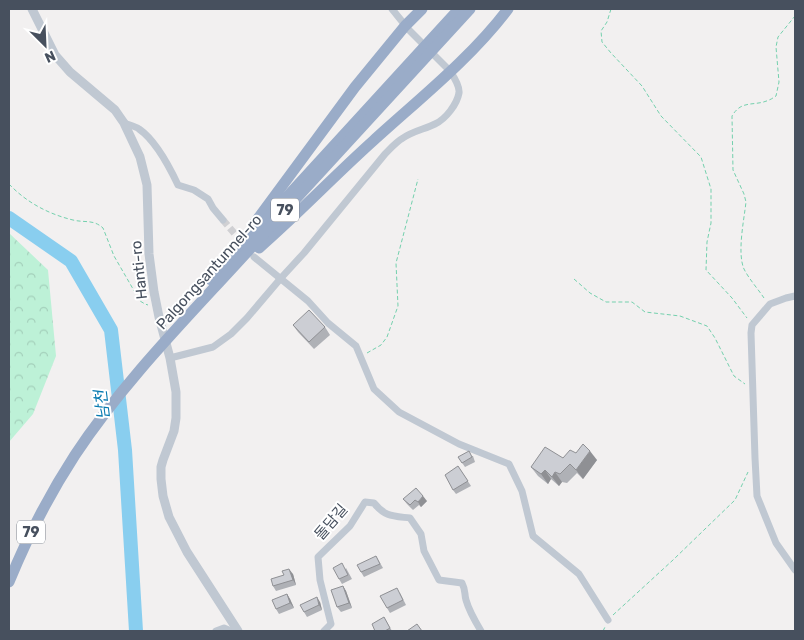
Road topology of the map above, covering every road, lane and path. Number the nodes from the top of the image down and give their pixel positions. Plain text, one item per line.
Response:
1 (32, 9) edge
2 (392, 9) edge
3 (422, 9) edge
4 (459, 9) edge
5 (470, 9) edge
6 (508, 9) edge
7 (611, 9) edge
8 (795, 16) edge
9 (405, 26) junction
10 (450, 71) junction
11 (382, 100) junction
12 (124, 123) junction
13 (418, 179) dead end
14 (9, 184) edge
15 (223, 220) tunnel mouth
16 (254, 257) dead end
17 (281, 278) junction
18 (574, 278) dead end
19 (211, 286) junction
20 (795, 296) edge
21 (156, 305) junction
22 (769, 306) junction
23 (185, 314) junction
24 (752, 325) junction
25 (360, 356) junction
26 (170, 358) junction
27 (753, 391) junction
28 (754, 458) junction
29 (9, 562) edge
30 (795, 570) edge
31 (9, 582) edge
32 (608, 620) junction
33 (216, 631) edge
34 (231, 631) edge
35 (238, 631) edge
36 (324, 631) edge
37 (481, 631) edge
38 (603, 631) edge

1 - 12 street, Hanti-ro
2 - 9 street
3 - 9 highway
4 - 11 highway, Palgongsantunnel-ro / 79
5 - 11 highway, Palgongsantunnel-ro / 79
6 - 10 highway
7 - 24 path
8 - 22 path
9 - 10 street
9 - 19 highway
10 - 17 street
10 - 19 highway
11 - 19 highway, Palgongsantunnel-ro / 79
12 - 15 street
12 - 21 street, Hanti-ro
13 - 25 path
14 - 21 path
16 - 17 street
17 - 25 street
17 - 26 street
18 - 27 path
19 - 23 highway, Palgongsantunnel-ro / 79
20 - 22 street
21 - 26 street, Hanti-ro
22 - 24 street
23 - 29 highway, Palgongsantunnel-ro / 79
23 - 31 highway, Palgongsantunnel-ro / 79
24 - 27 street
25 - 32 street
26 - 35 street, Hanti-ro
27 - 28 street
28 - 30 street
28 - 32 path
32 - 38 path
33 - 34 street
36 - 37 street, 돌담길

